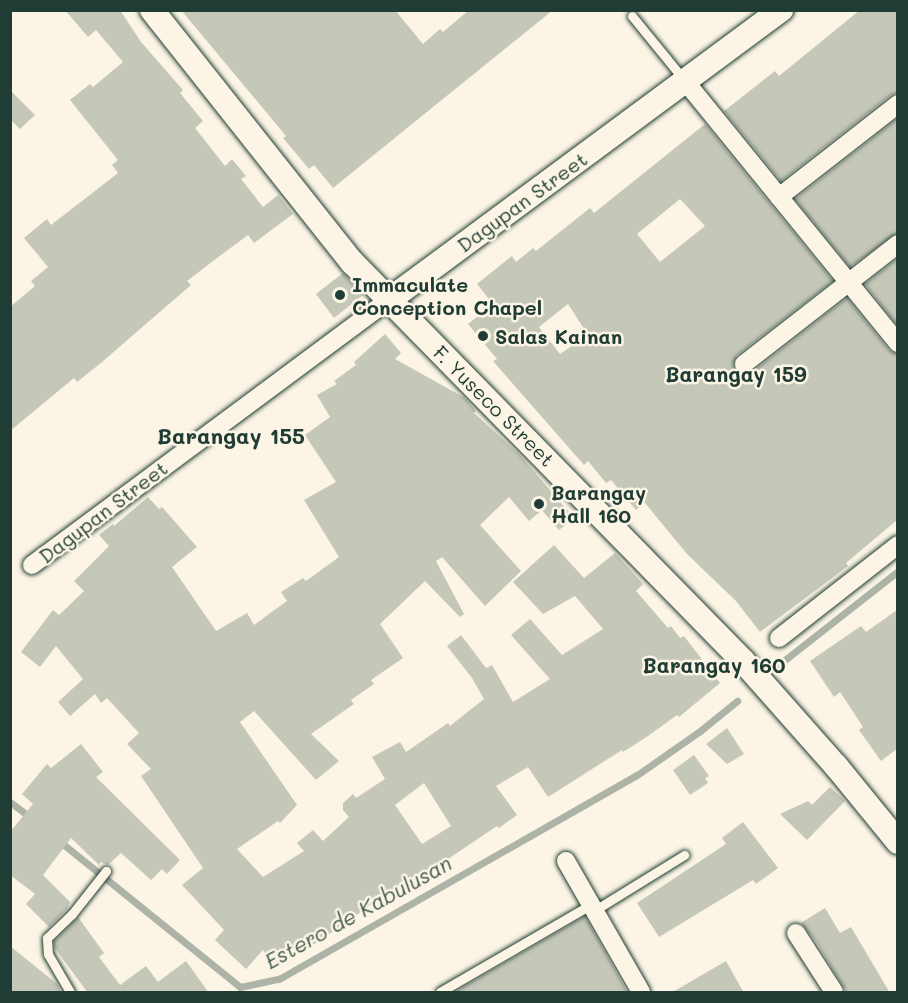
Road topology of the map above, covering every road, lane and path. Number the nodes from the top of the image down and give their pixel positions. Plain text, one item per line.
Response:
1 (152, 10) edge
2 (781, 10) edge
3 (632, 16) dead end
4 (685, 81) junction
5 (897, 104) edge
6 (779, 197) junction
7 (897, 244) edge
8 (849, 283) junction
9 (389, 300) junction
10 (897, 343) edge
11 (744, 364) dead end
12 (897, 545) edge
13 (32, 565) dead end
14 (779, 638) dead end
15 (890, 818) edge
16 (897, 842) edge
17 (684, 855) dead end
18 (566, 861) dead end
19 (104, 873) dead end
20 (593, 907) junction
21 (796, 933) dead end
22 (70, 993) edge
23 (440, 993) edge
24 (641, 993) edge
25 (834, 993) edge

1 - 9 street, F. Yuseco Street
2 - 4 street, Dagupan Street
3 - 4 lane
4 - 6 street
4 - 9 street, Dagupan Street
5 - 6 street
6 - 8 street
7 - 8 street
8 - 10 street
8 - 11 street
9 - 13 street, Dagupan Street
9 - 15 street, F. Yuseco Street
12 - 14 street
15 - 16 street, F. Yuseco Street
17 - 20 lane
18 - 20 street
19 - 22 lane
20 - 23 lane
20 - 24 street
21 - 25 street

